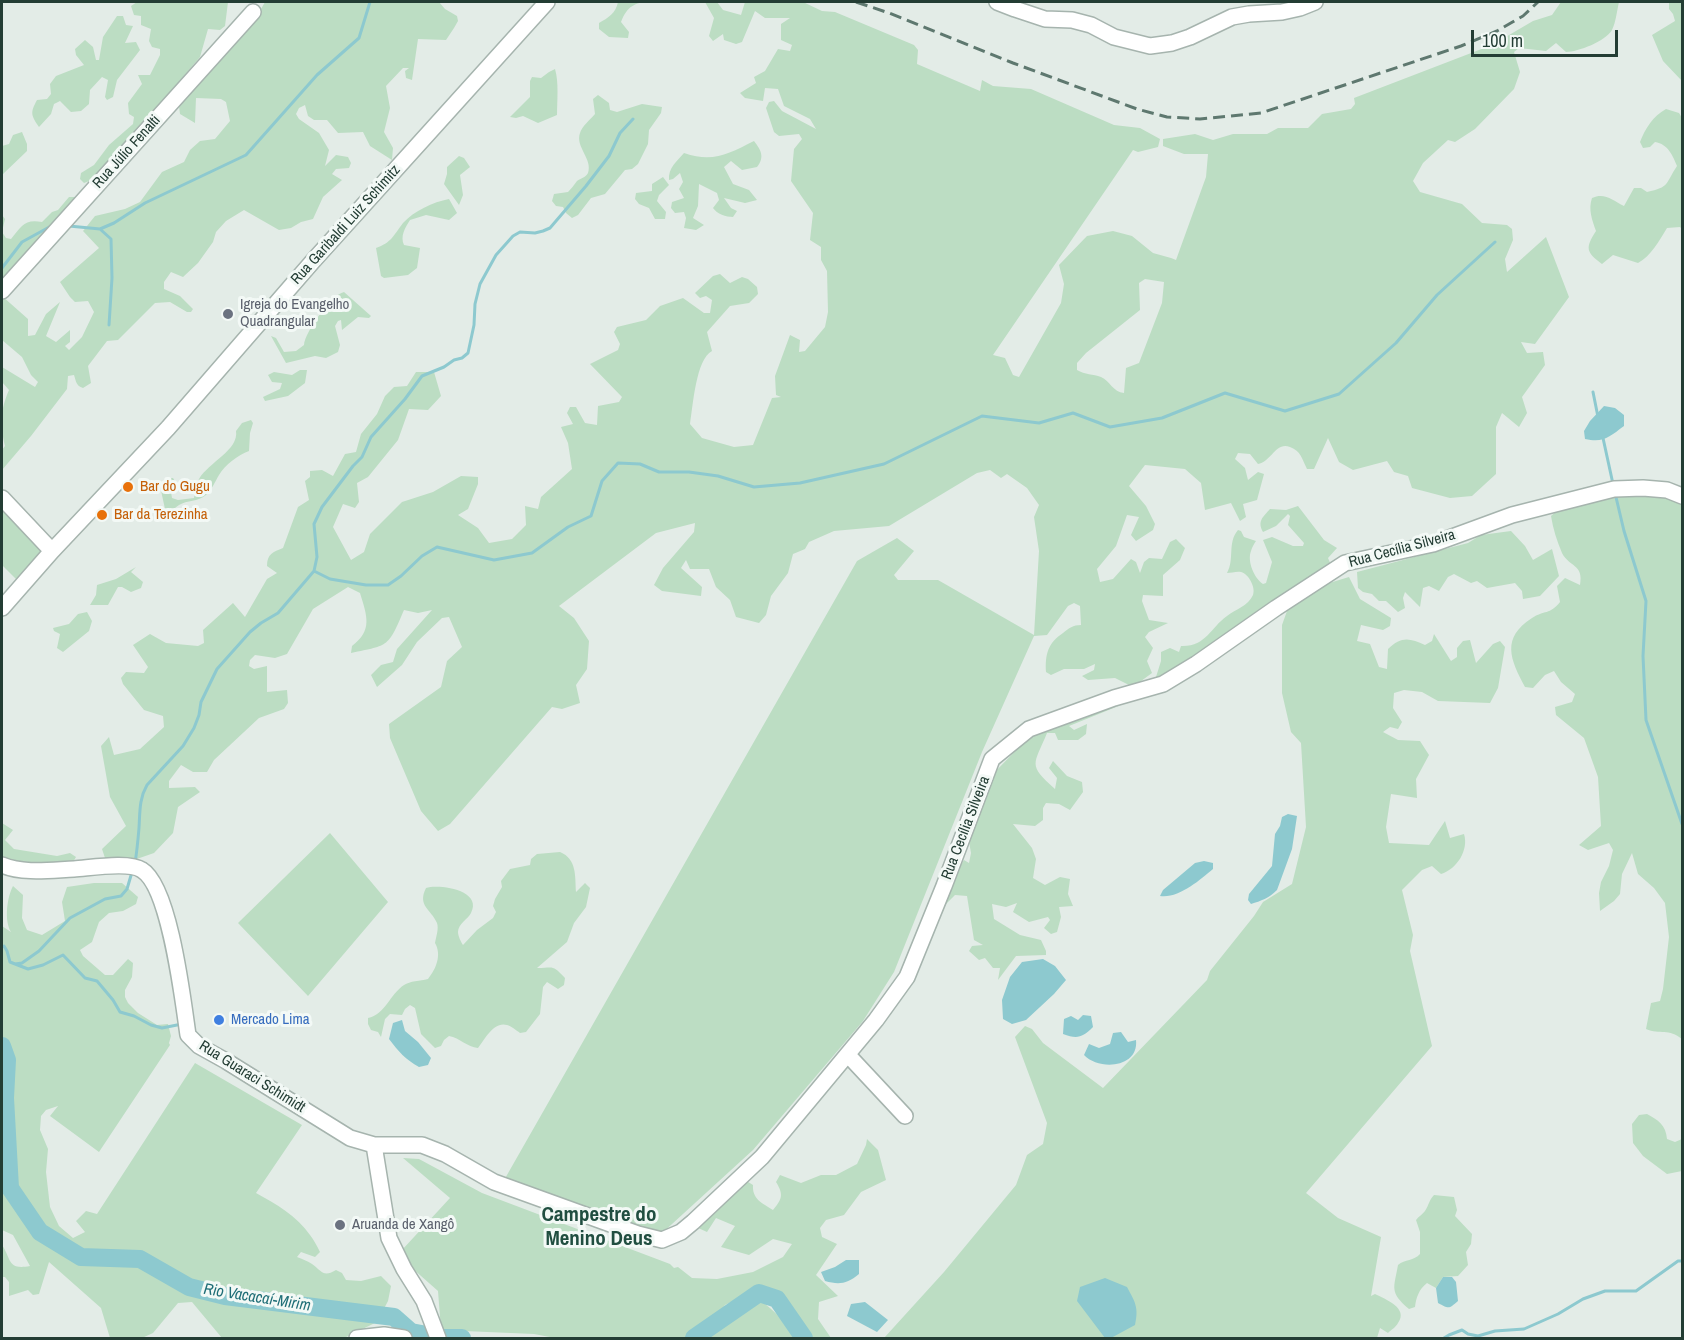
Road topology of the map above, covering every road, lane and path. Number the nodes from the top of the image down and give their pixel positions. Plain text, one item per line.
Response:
1 (547, 2) edge
2 (998, 2) edge
3 (1315, 2) edge
4 (253, 12) dead end
5 (2, 291) edge
6 (1683, 496) edge
7 (2, 498) edge
8 (52, 551) junction
9 (2, 608) edge
10 (2, 865) edge
11 (848, 1055) junction
12 (905, 1116) dead end
13 (374, 1145) junction
14 (357, 1338) edge
15 (405, 1338) edge
16 (437, 1338) edge

1 - 8 street, Rua Garibaldi Luiz Schimitz
2 - 3 street
4 - 5 street, Rua Júlio Fenalti
6 - 11 street, Rua Cecília Silveira
7 - 8 street
8 - 9 street, Rua Garibaldi Luiz Schimitz
10 - 13 street, Rua Guaraci Schimidt
11 - 12 street
11 - 13 street, Rua Cecília Silveira
13 - 16 street
14 - 15 street

